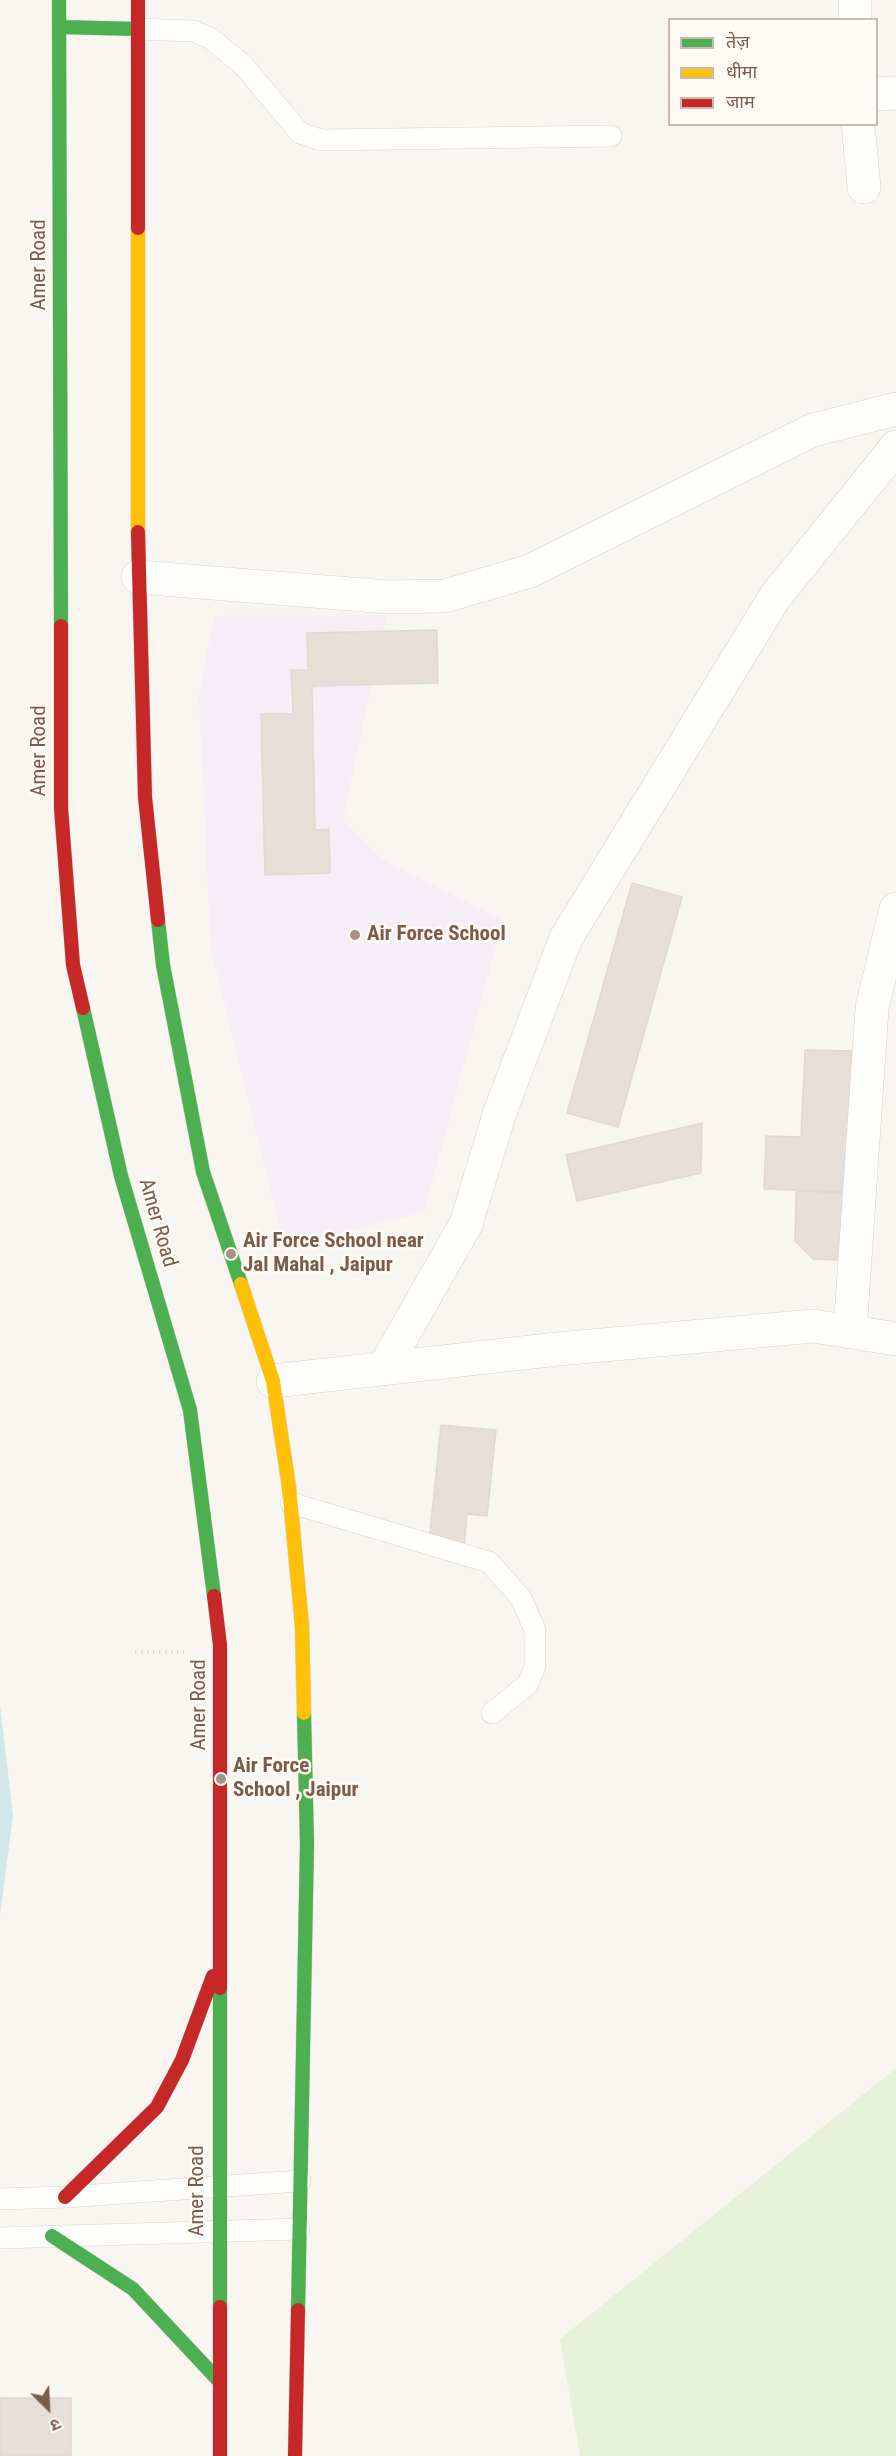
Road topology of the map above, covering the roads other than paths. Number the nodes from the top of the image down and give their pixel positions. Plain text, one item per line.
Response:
1 (59, 0) edge
2 (138, 0) edge
3 (855, 0) edge
4 (855, 18) edge
5 (59, 27) junction
6 (137, 28) junction
7 (896, 93) edge
8 (878, 94) edge
9 (858, 126) edge
10 (611, 135) dead end
11 (864, 187) dead end
12 (896, 409) edge
13 (896, 447) edge
14 (138, 576) junction
15 (896, 909) edge
16 (850, 1332) junction
17 (896, 1339) edge
18 (384, 1368) junction
19 (273, 1382) junction
20 (291, 1503) junction
21 (492, 1713) dead end
22 (221, 1955) junction
23 (300, 2181) junction
24 (219, 2187) junction
25 (65, 2197) junction
26 (0, 2199) edge
27 (299, 2229) junction
28 (219, 2230) junction
29 (52, 2236) junction
30 (0, 2238) edge
31 (219, 2381) junction
32 (220, 2456) edge
33 (295, 2456) edge

1 - 5 main road, Amer Road
2 - 6 main road
3 - 4 street
5 - 6 main road
5 - 22 main road, Amer Road
6 - 10 lane
6 - 14 main road
7 - 8 street
9 - 11 street
12 - 14 street
13 - 18 street
14 - 19 main road
15 - 16 street
16 - 17 street
16 - 18 street
18 - 19 street
19 - 20 main road
20 - 21 lane
20 - 23 main road
22 - 24 main road, Amer Road
22 - 25 main road
23 - 24 lane
23 - 27 main road
24 - 25 lane
24 - 28 main road, Amer Road
25 - 26 lane
27 - 28 lane
27 - 33 main road
28 - 29 lane
28 - 31 main road, Amer Road
29 - 30 lane
29 - 31 main road
31 - 32 main road, Amer Road

